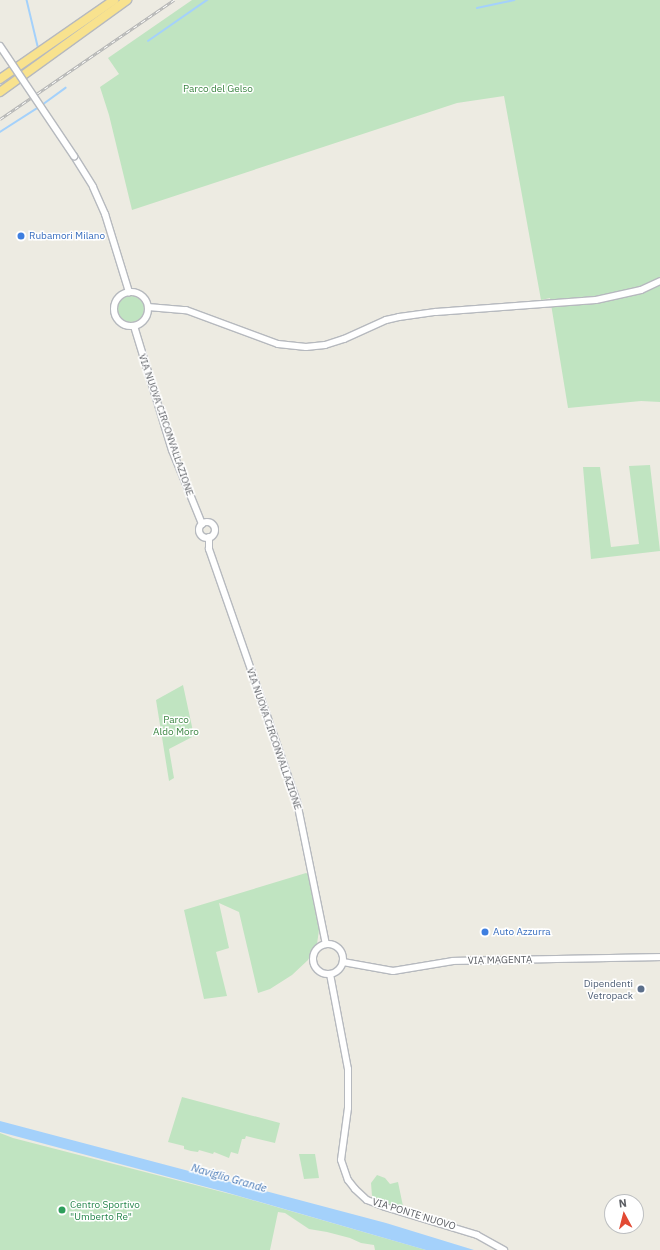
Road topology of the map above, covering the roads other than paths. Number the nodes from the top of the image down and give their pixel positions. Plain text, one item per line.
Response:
1 (114, 0) edge
2 (128, 0) edge
3 (0, 46) edge
4 (0, 79) edge
5 (0, 92) edge
6 (660, 281) edge
7 (129, 292) junction
8 (148, 306) junction
9 (134, 326) junction
10 (202, 524) junction
11 (209, 537) junction
12 (326, 944) junction
13 (660, 957) edge
14 (343, 962) junction
15 (330, 974) junction
16 (504, 1250) edge

1 - 4 highway
2 - 5 highway
3 - 7 street, bridge
6 - 8 street
7 - 8 street
7 - 9 street
8 - 9 street
9 - 10 street, VIA NUOVA CIRCONVALLAZIONE
10 - 11 street
10 - 11 street
11 - 12 street, VIA NUOVA CIRCONVALLAZIONE
12 - 14 street
12 - 15 street
13 - 14 street, VIA MAGENTA
14 - 15 street
15 - 16 street, VIA PONTE NUOVO

